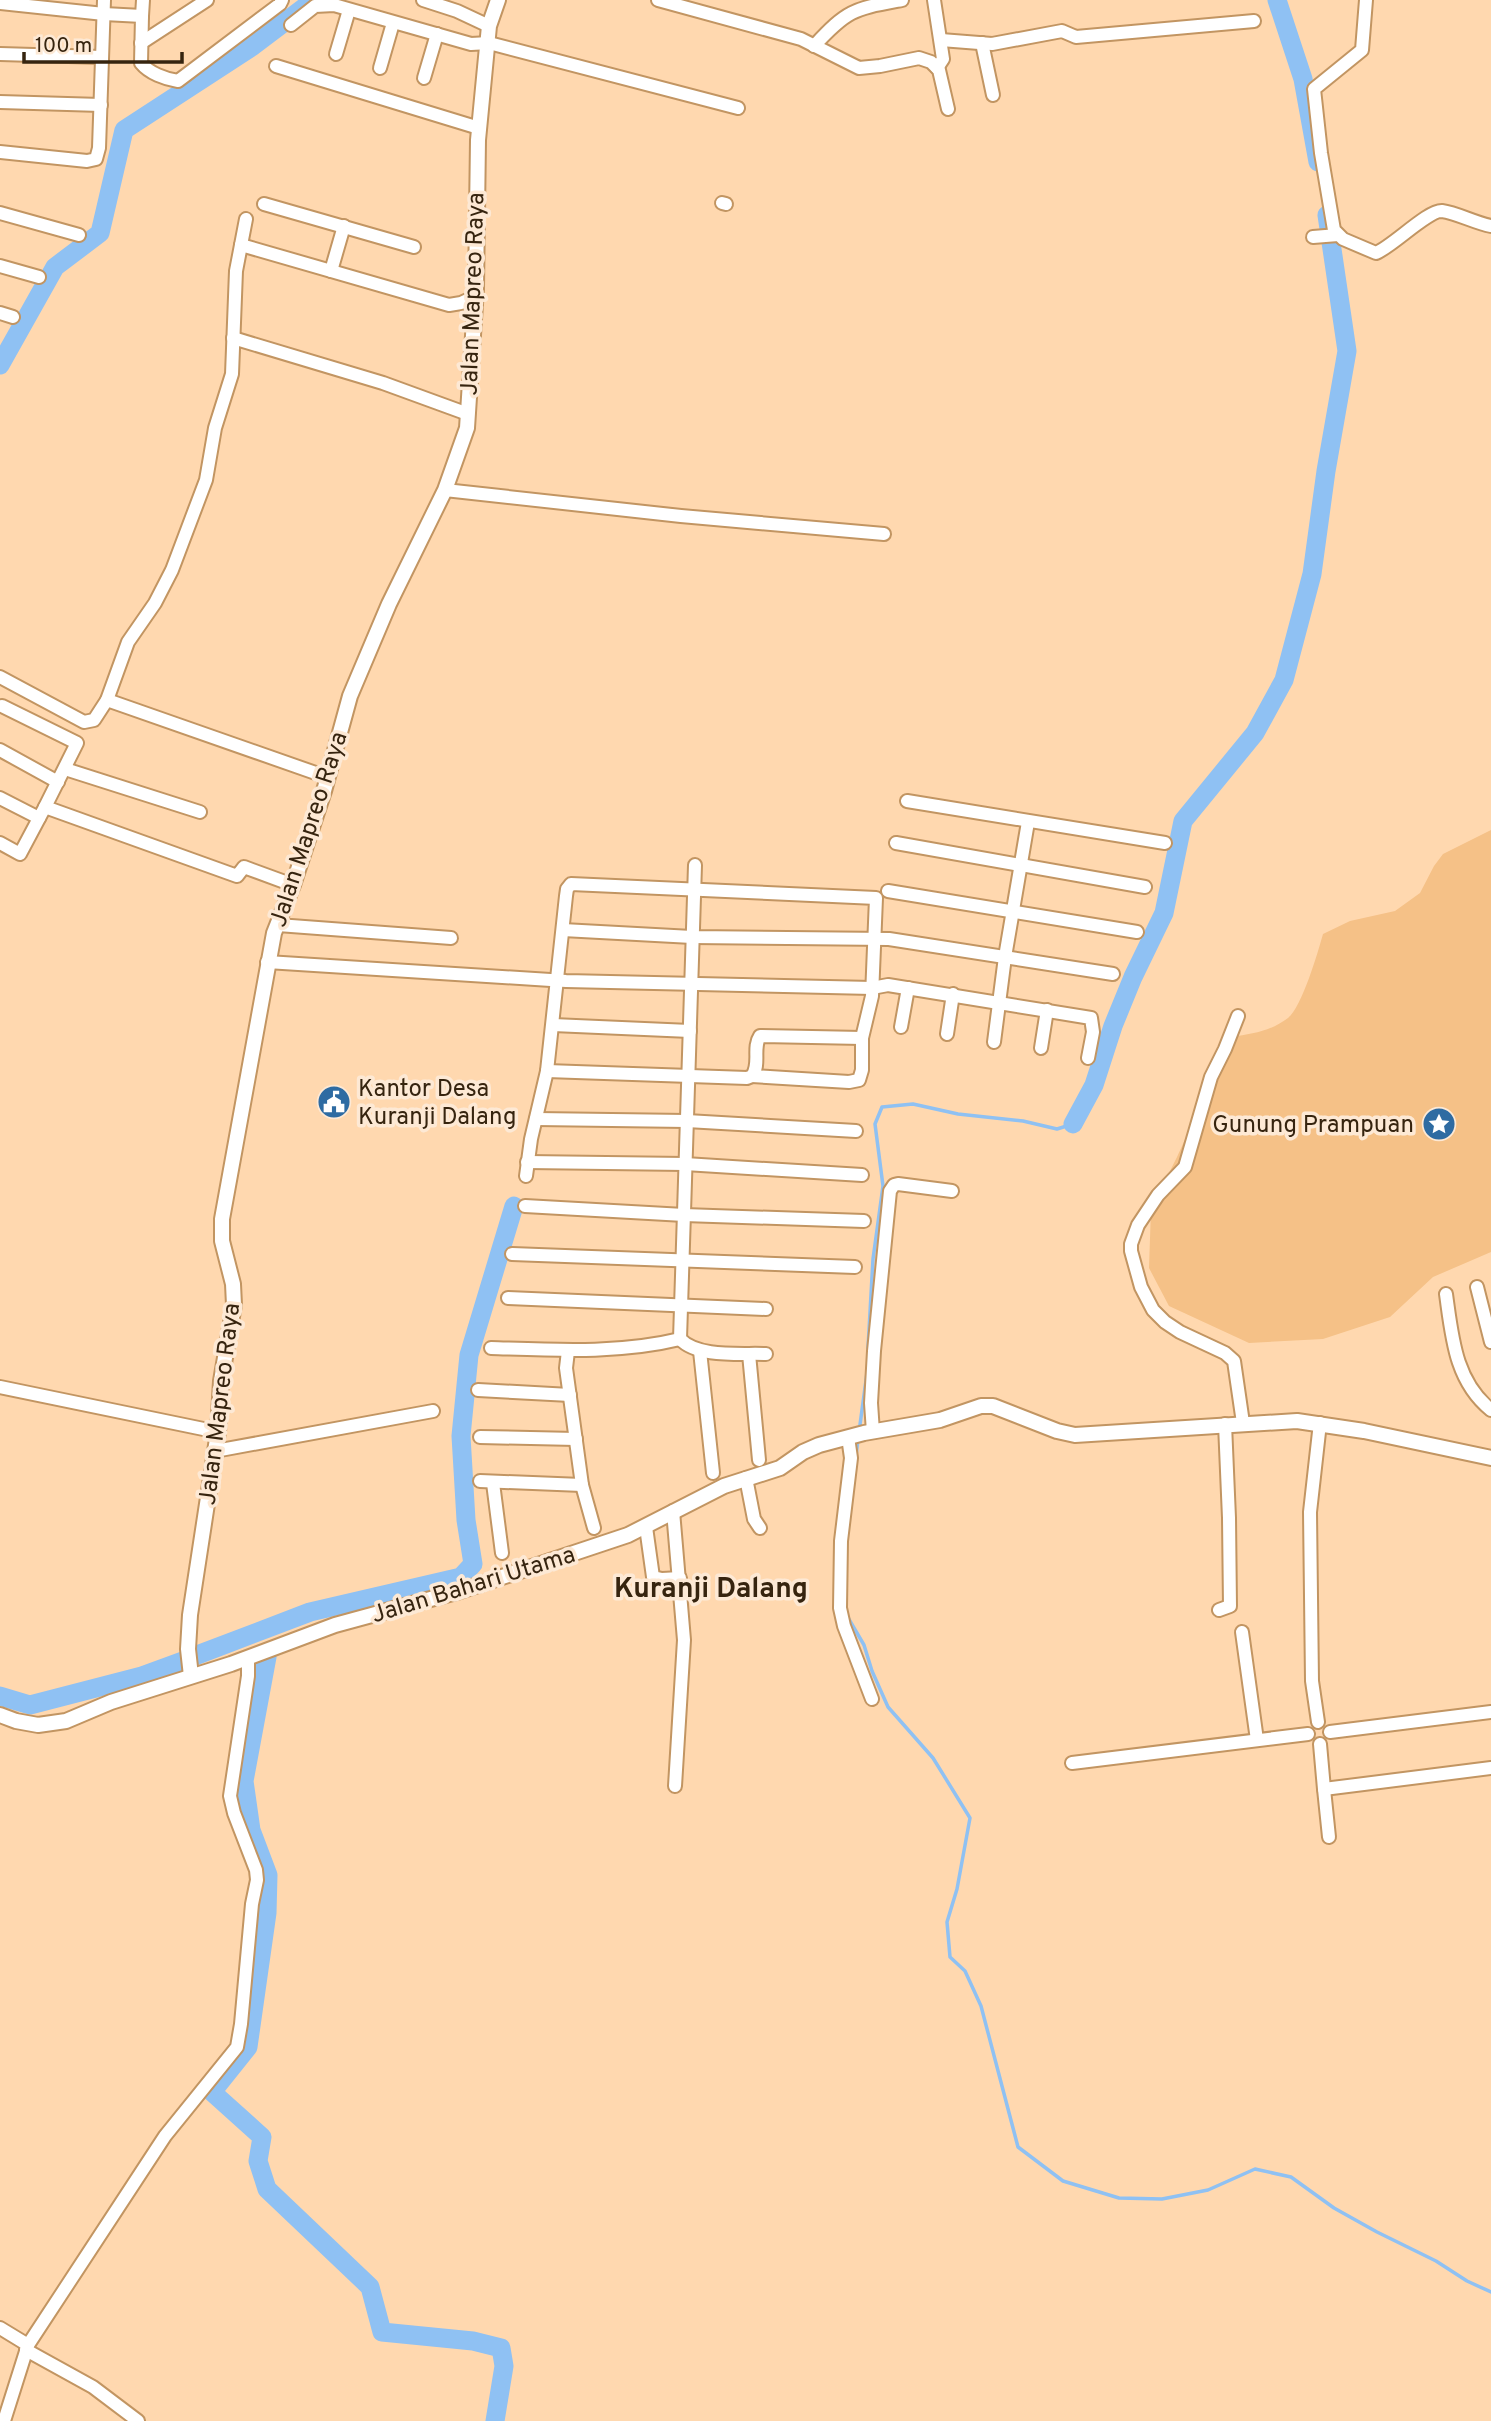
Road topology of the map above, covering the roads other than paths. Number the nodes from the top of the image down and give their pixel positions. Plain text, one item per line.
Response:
1 (104, 0) edge
2 (143, 0) edge
3 (207, 0) edge
4 (282, 0) edge
5 (423, 0) edge
6 (498, 0) edge
7 (658, 0) edge
8 (902, 0) edge
9 (934, 0) edge
10 (1366, 0) edge
11 (0, 3) edge
12 (464, 7) edge
13 (349, 10) junction
14 (104, 14) junction
15 (142, 16) junction
16 (1254, 21) dead end
17 (393, 23) junction
18 (292, 25) dead end
19 (489, 26) junction
20 (437, 34) junction
21 (940, 40) junction
22 (141, 43) junction
23 (489, 43) junction
24 (982, 43) junction
25 (814, 46) junction
26 (0, 54) edge
27 (336, 54) dead end
28 (103, 57) junction
29 (276, 66) dead end
30 (380, 68) dead end
31 (937, 68) junction
32 (424, 78) dead end
33 (993, 95) dead end
34 (0, 102) edge
35 (101, 105) junction
36 (738, 108) dead end
37 (948, 109) dead end
38 (480, 128) junction
39 (0, 152) edge
40 (264, 204) dead end
41 (0, 213) edge
42 (246, 219) dead end
43 (344, 226) junction
44 (1491, 226) edge
45 (79, 234) dead end
46 (1336, 235) junction
47 (1313, 237) dead end
48 (241, 245) junction
49 (414, 247) dead end
50 (0, 265) edge
51 (331, 271) junction
52 (39, 277) dead end
53 (476, 296) junction
54 (233, 338) junction
55 (468, 414) junction
56 (445, 490) junction
57 (884, 534) dead end
58 (0, 677) edge
59 (107, 700) junction
60 (2, 706) dead end
61 (0, 750) edge
62 (65, 769) junction
63 (327, 777) junction
64 (58, 782) junction
65 (0, 798) edge
66 (907, 801) dead end
67 (42, 812) junction
68 (201, 812) dead end
69 (1028, 822) junction
70 (896, 843) dead end
71 (1165, 843) dead end
72 (0, 844) edge
73 (695, 865) dead end
74 (1021, 865) junction
75 (293, 884) junction
76 (1145, 887) dead end
77 (694, 891) junction
78 (888, 891) dead end
79 (1013, 912) junction
80 (278, 925) junction
81 (563, 930) junction
82 (1137, 932) dead end
83 (451, 937) dead end
84 (692, 937) junction
85 (875, 940) junction
86 (1005, 957) junction
87 (267, 962) junction
88 (1113, 974) dead end
89 (558, 981) junction
90 (690, 983) junction
91 (872, 988) junction
92 (908, 988) junction
93 (953, 994) junction
94 (999, 1001) junction
95 (1047, 1010) junction
96 (1238, 1016) dead end
97 (553, 1025) junction
98 (901, 1027) dead end
99 (691, 1031) junction
100 (947, 1034) dead end
101 (862, 1038) junction
102 (994, 1042) dead end
103 (1041, 1048) dead end
104 (1088, 1058) dead end
105 (547, 1071) junction
106 (688, 1076) junction
107 (752, 1076) junction
108 (536, 1119) junction
109 (687, 1121) junction
110 (856, 1131) dead end
111 (527, 1163) junction
112 (685, 1164) junction
113 (862, 1175) dead end
114 (526, 1177) dead end
115 (952, 1191) dead end
116 (525, 1206) dead end
117 (684, 1215) junction
118 (864, 1221) dead end
119 (512, 1254) dead end
120 (683, 1259) junction
121 (855, 1267) dead end
122 (1477, 1287) dead end
123 (1446, 1294) dead end
124 (508, 1298) dead end
125 (681, 1307) junction
126 (766, 1309) dead end
127 (680, 1339) junction
128 (1491, 1342) edge
129 (491, 1348) dead end
130 (568, 1351) junction
131 (700, 1351) junction
132 (749, 1354) junction
133 (766, 1354) dead end
134 (0, 1387) edge
135 (478, 1390) dead end
136 (570, 1395) junction
137 (1491, 1410) edge
138 (433, 1411) dead end
139 (1243, 1423) junction
140 (1320, 1423) junction
141 (1225, 1424) junction
142 (218, 1432) junction
143 (859, 1434) junction
144 (480, 1437) dead end
145 (576, 1439) junction
146 (215, 1451) junction
147 (1491, 1458) edge
148 (758, 1460) dead end
149 (713, 1473) dead end
150 (746, 1479) junction
151 (582, 1485) junction
152 (673, 1511) junction
153 (646, 1527) junction
154 (594, 1528) dead end
155 (760, 1528) dead end
156 (502, 1553) dead end
157 (680, 1578) junction
158 (1219, 1610) dead end
159 (1242, 1632) dead end
160 (248, 1658) junction
161 (191, 1676) junction
162 (872, 1699) dead end
163 (1491, 1712) edge
164 (0, 1715) edge
165 (1318, 1722) junction
166 (1330, 1732) junction
167 (1308, 1734) junction
168 (1257, 1740) junction
169 (1320, 1744) junction
170 (1072, 1763) dead end
171 (1491, 1768) edge
172 (675, 1786) dead end
173 (1324, 1789) junction
174 (1329, 1837) dead end
175 (0, 2328) edge
176 (27, 2348) junction
177 (3, 2421) edge
178 (138, 2421) edge

1 - 14 street
2 - 15 street
3 - 22 street
4 - 22 street
5 - 12 street
6 - 19 street, Jalan Mapreo Raya
7 - 25 street
8 - 25 street
9 - 21 street
10 - 46 street
11 - 14 street
12 - 19 street
13 - 17 street
13 - 18 street
13 - 27 street
14 - 15 street
14 - 28 street
15 - 22 street
16 - 24 street
17 - 20 street
17 - 30 street
19 - 23 street, Jalan Mapreo Raya
20 - 23 street
20 - 32 street
21 - 24 street
21 - 31 street
23 - 36 street
23 - 38 street, Jalan Mapreo Raya
24 - 33 street
25 - 31 street
26 - 28 street
28 - 35 street
29 - 38 street
31 - 37 street
34 - 35 street
35 - 39 street
38 - 53 street, Jalan Mapreo Raya
40 - 43 street
41 - 45 street
42 - 48 street
43 - 49 street
43 - 51 street
44 - 46 street
46 - 47 street
48 - 51 street
48 - 54 street
50 - 52 street
51 - 53 street
53 - 55 street, Jalan Mapreo Raya
54 - 55 street
54 - 59 street
55 - 56 street, Jalan Mapreo Raya
56 - 57 street
56 - 63 street, Jalan Mapreo Raya
58 - 59 street
59 - 63 street
60 - 62 street
61 - 64 street
62 - 64 street
62 - 68 street
63 - 75 street, Jalan Mapreo Raya
64 - 67 street
65 - 67 street
66 - 69 street
67 - 72 street
67 - 75 street
69 - 71 street
69 - 74 street
70 - 74 street
73 - 77 street
74 - 76 street
74 - 79 street
75 - 80 street, Jalan Mapreo Raya
77 - 81 street
77 - 84 street
77 - 85 street
78 - 79 street
79 - 82 street
79 - 86 street
80 - 83 street
80 - 87 street, Jalan Mapreo Raya
81 - 84 street
81 - 89 street
84 - 85 street
84 - 90 street
85 - 86 street
85 - 91 street
86 - 88 street
86 - 94 street
87 - 89 street
87 - 142 street, Jalan Mapreo Raya
89 - 90 street
89 - 97 street
90 - 91 street
90 - 99 street
91 - 92 street
91 - 101 street
92 - 93 street
92 - 98 street
93 - 94 street
93 - 100 street
94 - 95 street
94 - 102 street
95 - 103 street
95 - 104 street
96 - 139 street
97 - 99 street
97 - 105 street
99 - 106 street
101 - 107 street
101 - 107 street
105 - 106 street
105 - 108 street
106 - 107 street
106 - 109 street
108 - 109 street
108 - 111 street
109 - 110 street
109 - 112 street
111 - 112 street
111 - 114 street
112 - 113 street
112 - 117 street
115 - 143 street
116 - 117 street
117 - 118 street
117 - 120 street
119 - 120 street
120 - 121 street
120 - 125 street
122 - 128 street
123 - 137 street
124 - 125 street
125 - 126 street
125 - 127 street
127 - 130 street
127 - 131 street
129 - 130 street
130 - 136 street
131 - 132 street
131 - 149 street
132 - 133 street
132 - 148 street
134 - 142 street
135 - 136 street
136 - 145 street
138 - 146 street
139 - 140 street, Jalan Bahari Utama
139 - 141 street, Jalan Bahari Utama
140 - 147 street, Jalan Bahari Utama
140 - 165 street
141 - 143 street, Jalan Bahari Utama
141 - 158 street
142 - 146 street, Jalan Mapreo Raya
143 - 150 street, Jalan Bahari Utama
143 - 162 street
144 - 145 street
145 - 151 street
146 - 161 street, Jalan Mapreo Raya
150 - 152 street, Jalan Bahari Utama
150 - 155 street
151 - 154 street
151 - 156 street
152 - 153 street, Jalan Bahari Utama
152 - 157 street
153 - 157 street
153 - 160 street, Jalan Bahari Utama
157 - 172 street
159 - 168 street
160 - 161 street, Jalan Bahari Utama
160 - 176 street
161 - 164 street, Jalan Bahari Utama
163 - 166 street
165 - 166 street
165 - 167 street
166 - 169 street
167 - 168 street
167 - 169 street
168 - 170 street
169 - 173 street
171 - 173 street
173 - 174 street
175 - 176 street
176 - 177 street
176 - 178 street

